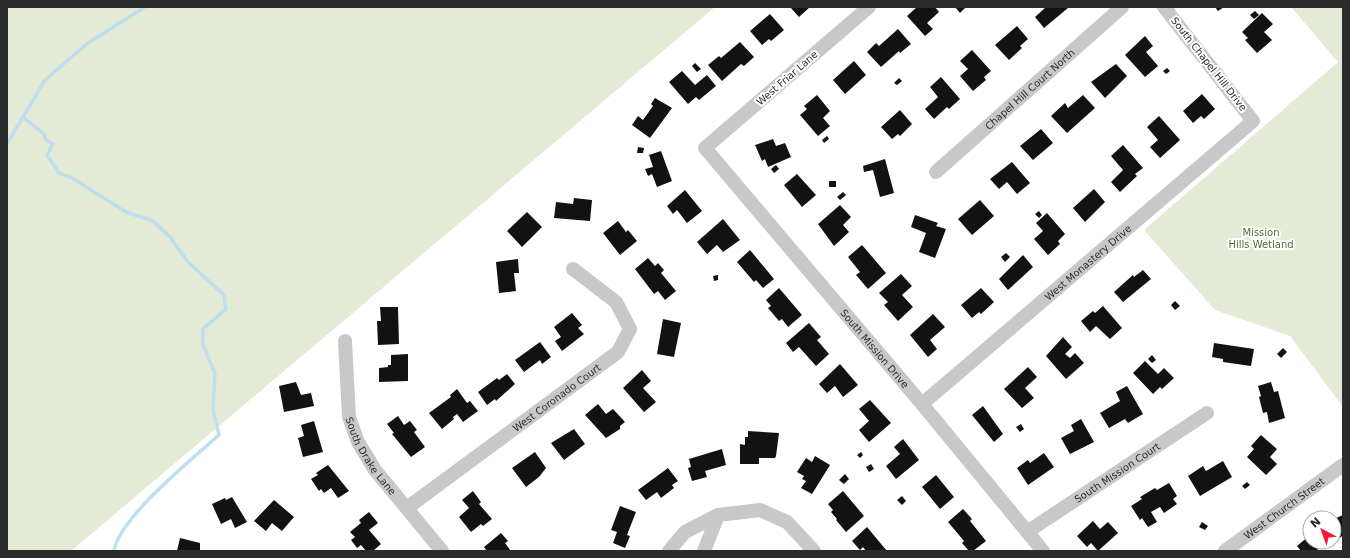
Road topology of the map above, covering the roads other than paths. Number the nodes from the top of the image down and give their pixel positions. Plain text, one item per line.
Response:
1 (869, 7) edge
2 (1122, 7) edge
3 (1164, 7) edge
4 (1253, 121) joint
5 (705, 148) joint
6 (936, 172) dead end
7 (573, 270) dead end
8 (345, 342) dead end
9 (922, 404) junction
10 (1207, 413) dead end
11 (1343, 465) edge
12 (407, 508) junction
13 (718, 515) junction
14 (1027, 532) junction
15 (442, 551) edge
16 (669, 551) edge
17 (704, 551) edge
18 (814, 551) edge
19 (1042, 551) edge
20 (1225, 551) edge

1 - 5 street, West Friar Lane
2 - 6 street, Chapel Hill Court North
3 - 4 street, South Chapel Hill Drive
4 - 9 street, West Monastery Drive
5 - 9 street, South Mission Drive
7 - 12 street, West Coronado Court
8 - 12 street, South Drake Lane
9 - 14 street, South Mission Drive
10 - 14 street, South Mission Court
11 - 20 street, West Church Street
12 - 15 street, South Drake Lane
13 - 16 street
13 - 17 street
13 - 18 street
14 - 19 street, South Mission Drive

